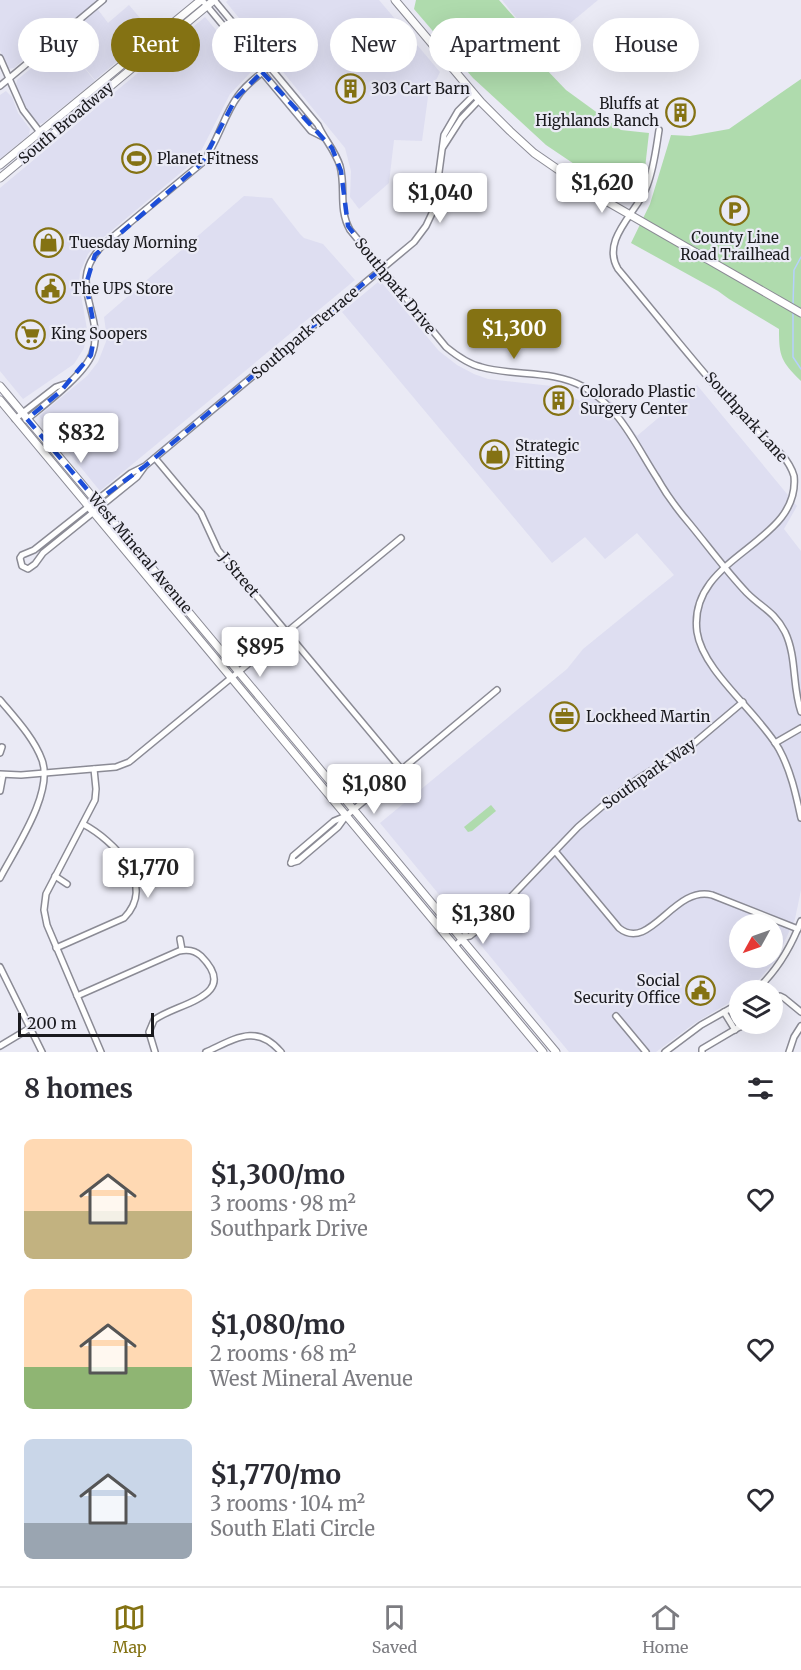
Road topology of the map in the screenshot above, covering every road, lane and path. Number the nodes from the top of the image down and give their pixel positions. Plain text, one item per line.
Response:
1 (103, 0) edge
2 (214, 0) edge
3 (395, 0) edge
4 (203, 2) edge
5 (216, 18) edge
6 (229, 18) edge
7 (0, 58) edge
8 (262, 72) joint
9 (273, 72) edge
10 (9, 80) junction
11 (0, 86) edge
12 (477, 97) junction
13 (659, 130) dead end
14 (40, 132) junction
15 (323, 137) junction
16 (46, 140) junction
17 (0, 165) edge
18 (0, 178) edge
19 (630, 216) junction
20 (381, 270) junction
21 (800, 312) edge
22 (0, 386) edge
23 (0, 400) edge
24 (25, 416) junction
25 (18, 422) junction
26 (155, 458) junction
27 (99, 504) junction
28 (91, 509) junction
29 (401, 538) dead end
30 (727, 568) junction
31 (287, 633) junction
32 (239, 672) junction
33 (232, 678) junction
34 (497, 690) dead end
35 (0, 700) edge
36 (743, 702) junction
37 (801, 712) edge
38 (801, 728) edge
39 (775, 743) junction
40 (94, 769) junction
41 (402, 770) junction
42 (45, 773) junction
43 (2, 774) edge
44 (0, 791) edge
45 (353, 810) junction
46 (346, 816) junction
47 (801, 818) edge
48 (83, 824) junction
49 (555, 851) junction
50 (55, 876) junction
51 (0, 878) edge
52 (67, 884) dead end
53 (801, 921) edge
54 (798, 929) junction
55 (463, 938) junction
56 (180, 939) dead end
57 (454, 946) junction
58 (56, 948) junction
59 (182, 950) junction
60 (0, 967) edge
61 (765, 980) edge
62 (77, 996) junction
63 (783, 998) edge
64 (727, 1011) joint
65 (801, 1012) edge
66 (729, 1014) edge
67 (616, 1016) dead end
68 (801, 1026) edge
69 (30, 1028) junction
70 (729, 1033) edge
71 (0, 1046) edge
72 (42, 1052) edge
73 (101, 1052) edge
74 (155, 1052) edge
75 (206, 1052) edge
76 (281, 1052) edge
77 (543, 1052) edge
78 (556, 1052) edge
79 (646, 1052) edge
80 (665, 1052) edge
81 (702, 1052) edge
82 (789, 1052) edge

1 - 10 street
2 - 4 main road, South Broadway
2 - 6 street, Southpark Drive
3 - 12 main road
4 - 5 street, Southpark Drive
4 - 14 main road, South Broadway
4 - 16 main road, South Broadway
7 - 10 street
8 - 15 street, Southpark Drive
8 - 24 street
9 - 15 street, Southpark Drive
10 - 11 street
10 - 14 street
12 - 19 main road
12 - 20 street, Southpark Terrace
13 - 19 street, Southpark Lane
14 - 16 street
14 - 17 main road, South Broadway
15 - 20 street, Southpark Drive
16 - 18 main road, South Broadway
19 - 21 main road
19 - 30 street, Southpark Lane
20 - 26 street, Southpark Terrace
20 - 30 street, Southpark Drive
22 - 24 main road, West Mineral Avenue
23 - 25 main road, West Mineral Avenue
24 - 25 street
24 - 27 main road, West Mineral Avenue
25 - 28 main road, West Mineral Avenue
26 - 27 street, Southpark Terrace
26 - 31 street, J Street
27 - 28 street, Southpark Terrace
27 - 32 main road, West Mineral Avenue
28 - 28 street
28 - 33 main road, West Mineral Avenue
29 - 31 street
30 - 36 street, Southpark Lane
30 - 37 street, Southpark Drive
31 - 32 street
31 - 41 street, J Street
32 - 33 street
32 - 45 main road, West Mineral Avenue
33 - 40 street
33 - 46 main road, West Mineral Avenue
34 - 41 street
35 - 42 street
36 - 39 street, Southpark Lane
36 - 49 street, Southpark Way
38 - 39 street
39 - 47 street, Southpark Lane
40 - 42 street
40 - 48 street
41 - 45 street
42 - 43 street
42 - 51 street
43 - 44 street
45 - 46 street
45 - 55 main road, West Mineral Avenue
46 - 46 street
46 - 57 main road, West Mineral Avenue
48 - 50 street
48 - 58 street
49 - 54 street
49 - 55 street, Southpark Way
50 - 52 street
50 - 58 street
53 - 54 street
54 - 61 street
55 - 57 street, Southpark Way
55 - 78 main road, West Mineral Avenue
56 - 59 street
57 - 77 main road, West Mineral Avenue
58 - 62 street
59 - 62 street
59 - 74 street
60 - 69 street
62 - 73 street
63 - 65 street
64 - 66 street
64 - 80 street
67 - 79 street
68 - 82 street
69 - 71 street
69 - 72 street
70 - 81 street
75 - 76 street

